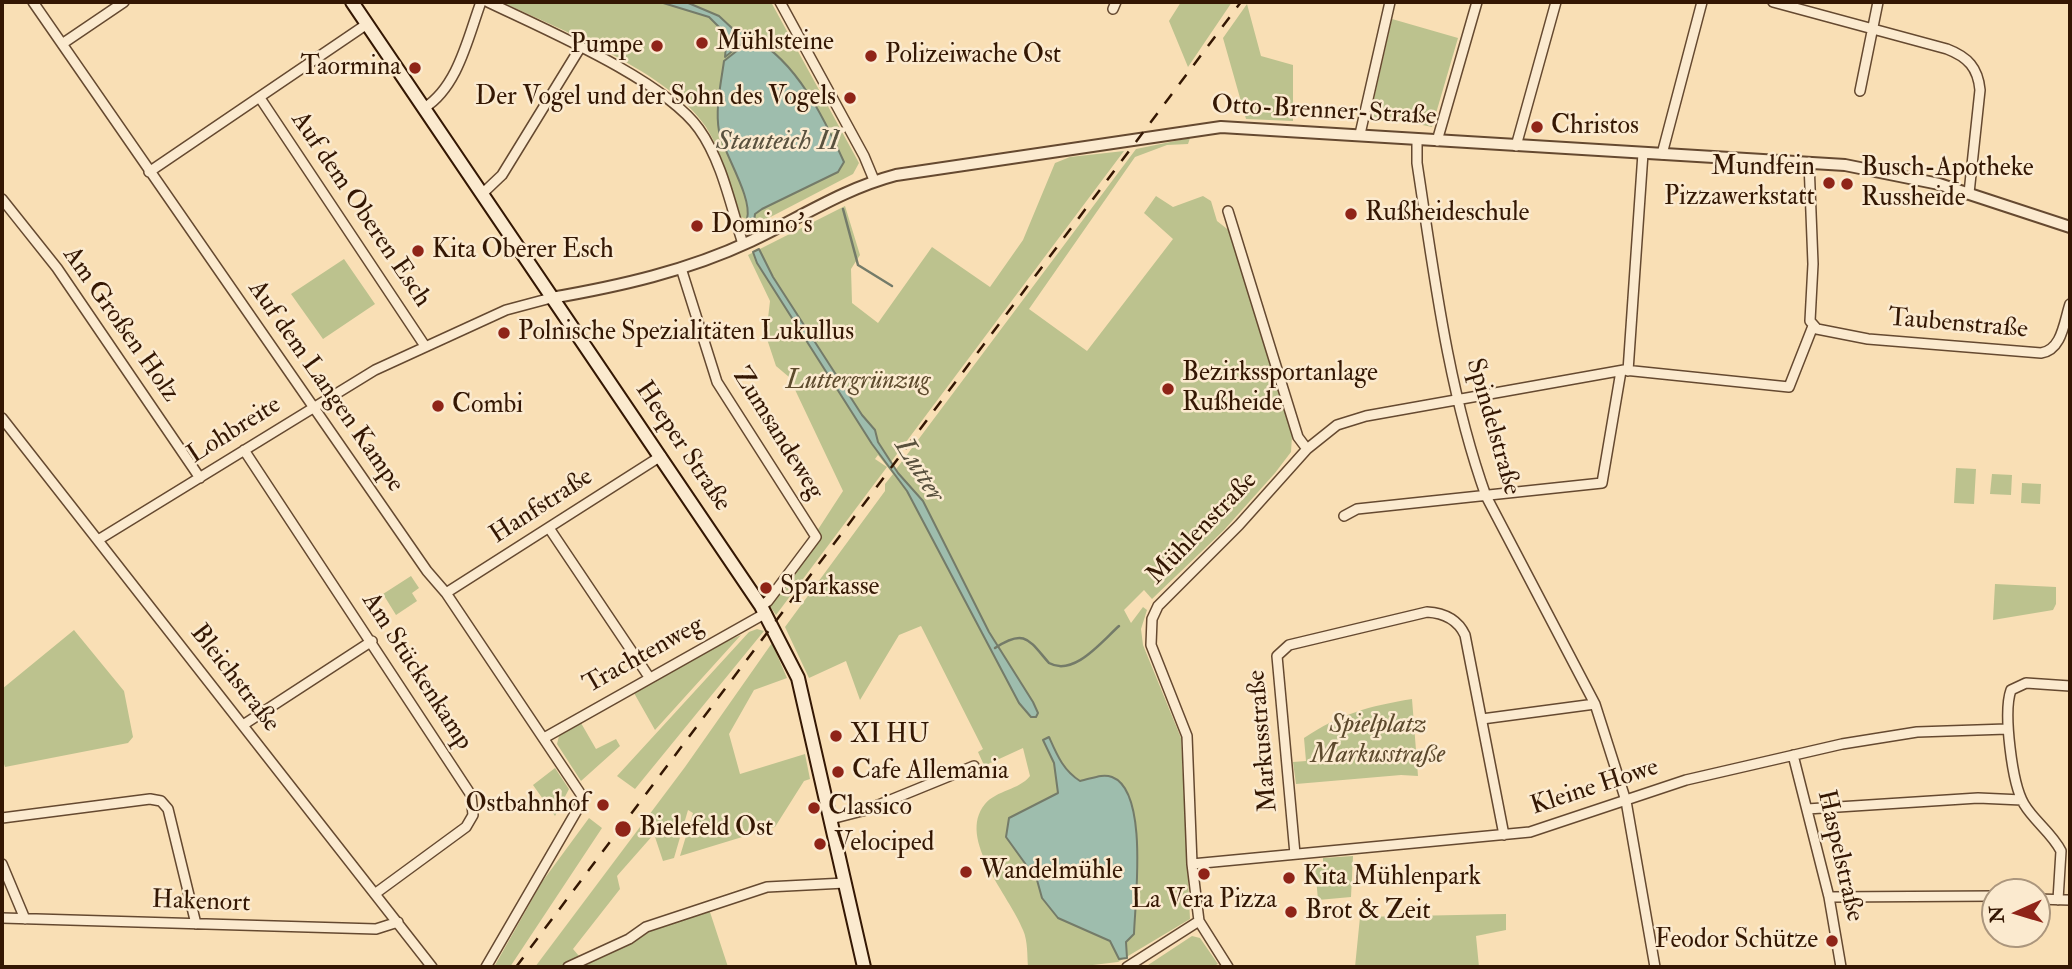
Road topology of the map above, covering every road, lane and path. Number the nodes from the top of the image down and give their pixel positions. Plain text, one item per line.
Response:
1 (33, 2) edge
2 (124, 2) edge
3 (352, 2) edge
4 (481, 2) edge
5 (488, 2) edge
6 (780, 2) edge
7 (1390, 2) edge
8 (1477, 2) edge
9 (1556, 2) edge
10 (1702, 2) edge
11 (1773, 2) edge
12 (1878, 2) edge
13 (367, 24) junction
14 (1874, 28) junction
15 (62, 44) junction
16 (580, 48) junction
17 (1860, 91) dead end
18 (260, 97) junction
19 (424, 108) junction
20 (1360, 134) junction
21 (1417, 139) junction
22 (1437, 141) junction
23 (1516, 146) junction
24 (1643, 153) junction
25 (1662, 153) junction
26 (1809, 162) junction
27 (149, 172) junction
28 (874, 180) junction
29 (1969, 193) junction
30 (482, 194) junction
31 (2, 199) edge
32 (1228, 211) dead end
33 (2070, 227) edge
34 (743, 244) junction
35 (681, 268) junction
36 (551, 298) junction
37 (2070, 304) edge
38 (1812, 326) junction
39 (425, 346) junction
40 (1624, 371) junction
41 (1458, 400) junction
42 (312, 407) junction
43 (2, 418) edge
44 (1307, 449) junction
45 (244, 450) junction
46 (661, 456) junction
47 (200, 478) junction
48 (1486, 496) junction
49 (1344, 516) dead end
50 (549, 528) junction
51 (98, 540) junction
52 (446, 593) junction
53 (763, 609) junction
54 (372, 641) junction
55 (649, 677) junction
56 (2070, 686) edge
57 (1595, 704) junction
58 (1482, 719) junction
59 (243, 725) junction
60 (2007, 729) junction
61 (544, 738) junction
62 (1793, 755) junction
63 (974, 766) dead end
64 (2022, 800) junction
65 (1626, 801) junction
66 (1807, 809) junction
67 (2, 818) edge
68 (831, 819) junction
69 (1504, 835) junction
70 (1295, 854) junction
71 (2, 864) edge
72 (1192, 864) junction
73 (845, 883) junction
74 (376, 893) junction
75 (1981, 896) edge
76 (1829, 897) junction
77 (2051, 899) edge
78 (2058, 900) junction
79 (2070, 900) edge
80 (2, 918) edge
81 (25, 919) junction
82 (1199, 921) junction
83 (398, 922) junction
84 (196, 924) junction
85 (432, 967) edge
86 (486, 967) edge
87 (568, 967) edge
88 (864, 967) edge
89 (1127, 967) edge
90 (1228, 967) edge
91 (1655, 967) edge
92 (1841, 967) edge

1 - 15 street, Auf dem Langen Kampe
2 - 15 street
3 - 13 main road, Heeper Straße
4 - 19 street
5 - 16 street
6 - 28 street
7 - 20 street
8 - 22 street
9 - 23 street
10 - 25 street
11 - 14 street
12 - 14 street
13 - 18 street
13 - 19 main road, Heeper Straße
14 - 17 street
14 - 29 street
15 - 27 street, Auf dem Langen Kampe
16 - 30 street
16 - 34 street
18 - 27 street
18 - 39 street, Auf dem Oberen Esch
19 - 30 main road, Heeper Straße
20 - 21 street, Otto-Brenner-Straße
20 - 28 street, Otto-Brenner-Straße
21 - 22 street, Otto-Brenner-Straße
21 - 41 street, Spindelstraße
22 - 23 street, Otto-Brenner-Straße
23 - 24 street, Otto-Brenner-Straße
24 - 25 street, Otto-Brenner-Straße
24 - 40 street
25 - 26 street, Otto-Brenner-Straße
26 - 29 street, Otto-Brenner-Straße
26 - 38 street
27 - 42 street, Auf dem Langen Kampe
28 - 34 street, Otto-Brenner-Straße
29 - 33 street, Otto-Brenner-Straße
30 - 36 main road, Heeper Straße
31 - 47 street, Am Großen Holz
32 - 44 street
34 - 35 street, Otto-Brenner-Straße
35 - 36 street, Otto-Brenner-Straße
35 - 53 street, Zumsandeweg
36 - 39 street, Lohbreite
36 - 46 main road, Heeper Straße
37 - 38 street, Taubenstraße
38 - 40 street, Mühlenstraße
39 - 42 street, Lohbreite
40 - 41 street, Mühlenstraße
40 - 48 street
41 - 44 street, Mühlenstraße
41 - 48 street, Spindelstraße
42 - 45 street, Lohbreite
42 - 52 street, Auf dem Langen Kampe
43 - 51 street, Bleichstraße
44 - 72 street, Mühlenstraße
45 - 47 street, Lohbreite
45 - 54 street, Am Stückenkamp
46 - 50 street, Hanfstraße
46 - 53 main road, Heeper Straße
47 - 51 street, Lohbreite
48 - 49 street
48 - 57 street, Spindelstraße
50 - 52 street, Hanfstraße
50 - 55 street
51 - 59 street, Bleichstraße
52 - 61 street, Auf dem Langen Kampe
53 - 55 street, Trachtenweg
53 - 68 main road, Heeper Straße
54 - 59 street
54 - 74 street, Am Stückenkamp
55 - 61 street, Trachtenweg
56 - 60 street
57 - 58 street
57 - 65 street, Spindelstraße
58 - 69 street, Markusstraße
58 - 70 street, Markusstraße
59 - 74 street, Bleichstraße
60 - 62 street, Kleine Howe
60 - 64 street
61 - 86 street, Auf dem Langen Kampe
62 - 65 street, Kleine Howe
62 - 66 street, Haspelstraße
63 - 68 street
64 - 66 street
64 - 78 street
65 - 69 street, Kleine Howe
65 - 91 street, Spindelstraße
66 - 76 street, Haspelstraße
67 - 84 street
68 - 73 main road, Heeper Straße
69 - 70 street, Kleine Howe
70 - 72 street, Kleine Howe
71 - 81 street
72 - 82 street, Mühlenstraße
73 - 87 street
73 - 88 main road, Heeper Straße
74 - 83 street, Bleichstraße
75 - 76 street
76 - 92 street, Haspelstraße
77 - 78 street
78 - 79 street
80 - 81 street, Hakenort
81 - 84 street, Hakenort
82 - 89 street
82 - 90 street, Mühlenstraße
83 - 84 street, Hakenort
83 - 85 street, Bleichstraße

